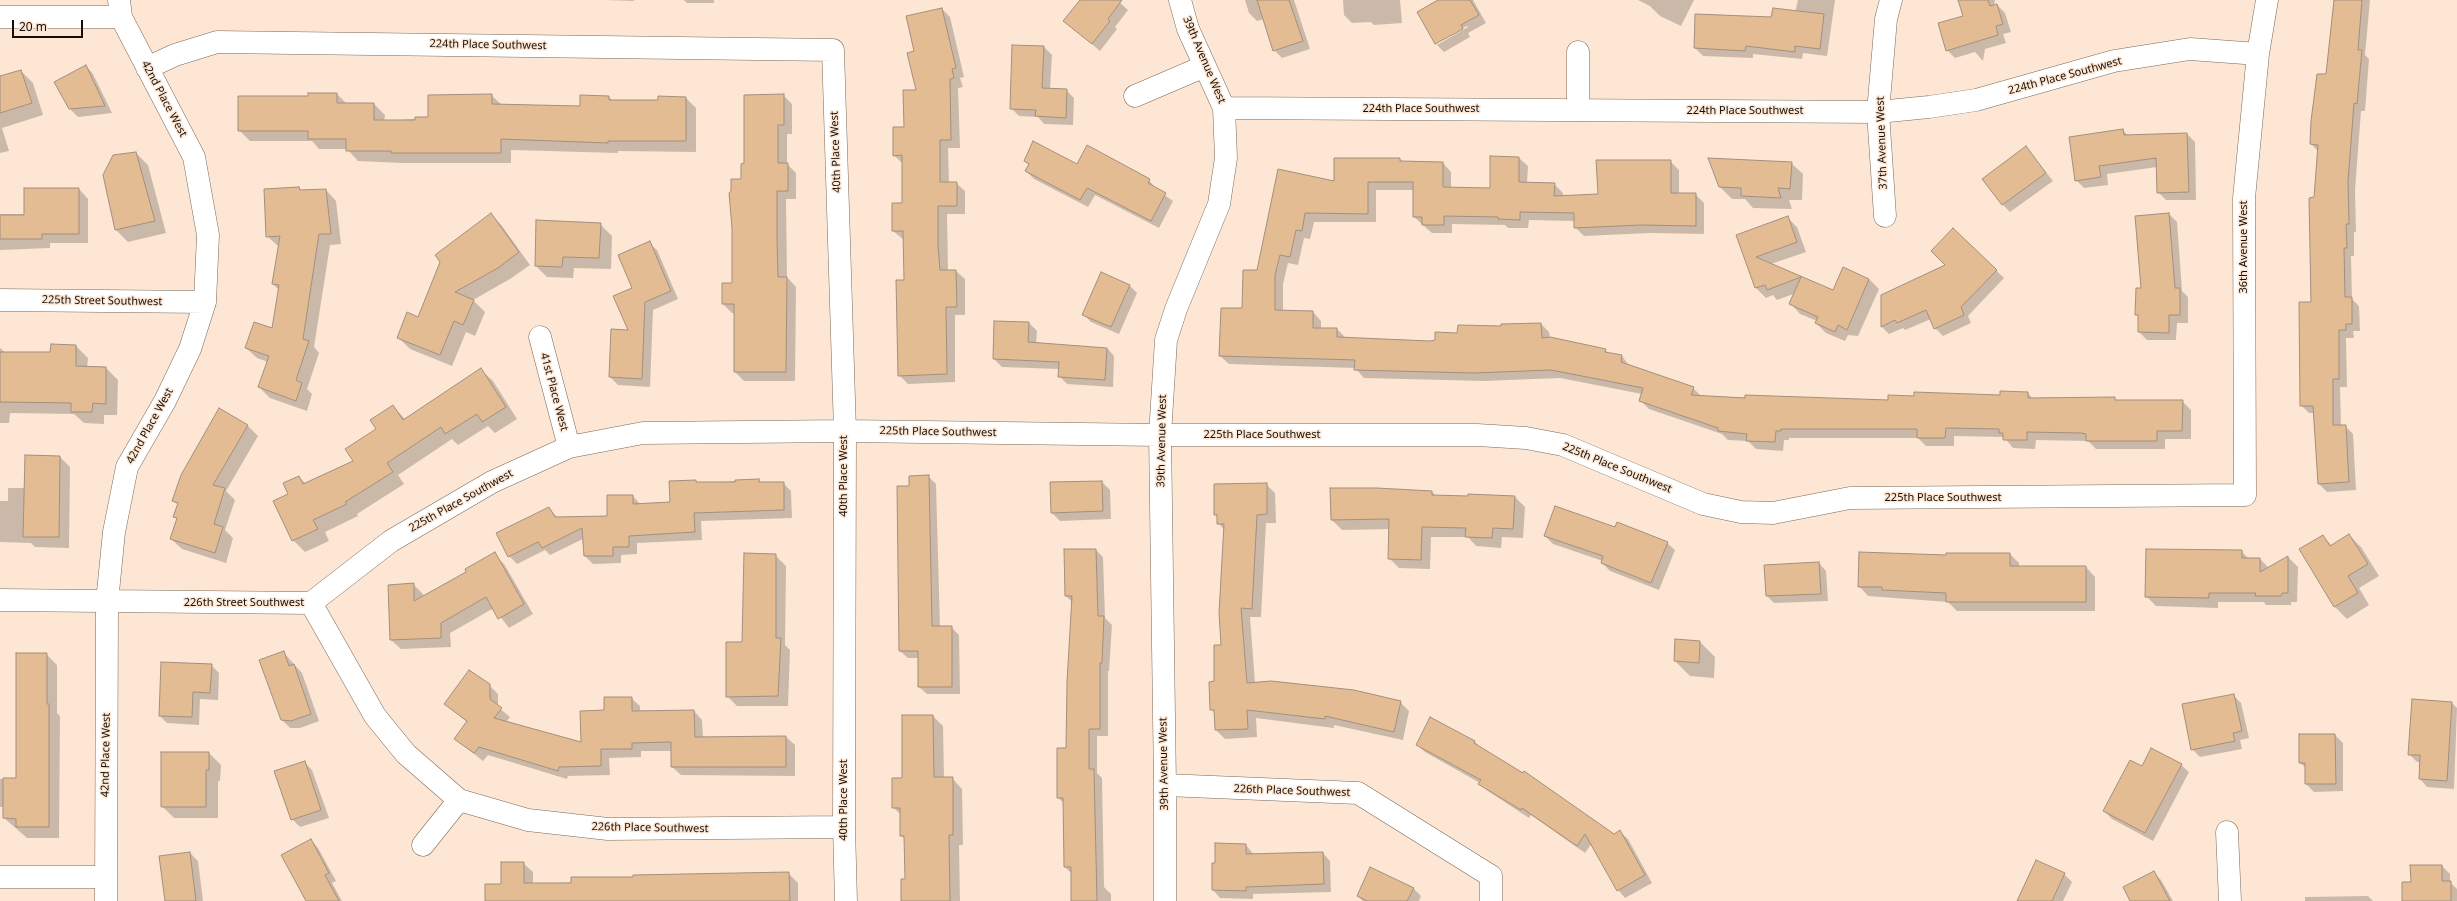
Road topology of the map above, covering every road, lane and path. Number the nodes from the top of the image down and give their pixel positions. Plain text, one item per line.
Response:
1 (1180, 0) edge
2 (1891, 0) edge
3 (2267, 0) edge
4 (120, 9) edge
5 (0, 17) edge
6 (833, 50) joint
7 (1578, 52) dead end
8 (2258, 54) junction
9 (1205, 66) junction
10 (147, 68) junction
11 (1135, 96) dead end
12 (1224, 108) junction
13 (1578, 110) junction
14 (1878, 112) junction
15 (1885, 216) dead end
16 (0, 300) edge
17 (205, 302) junction
18 (540, 337) dead end
19 (845, 431) junction
20 (1160, 435) junction
21 (569, 447) junction
22 (2245, 495) joint
23 (0, 600) edge
24 (107, 602) junction
25 (311, 603) junction
26 (1165, 785) junction
27 (459, 800) junction
28 (844, 827) junction
29 (2227, 832) dead end
30 (423, 845) dead end
31 (0, 877) edge
32 (105, 877) junction
33 (106, 901) edge
34 (846, 901) edge
35 (1165, 901) edge
36 (1491, 901) edge
37 (2230, 901) edge

1 - 9 street, 39th Avenue West
2 - 14 street, 37th Avenue West
3 - 8 street, 36th Avenue West
4 - 5 street
4 - 10 street, 42nd Place West
6 - 10 street, 224th Place Southwest
6 - 19 street, 40th Place West
7 - 13 street
8 - 14 street, 224th Place Southwest
8 - 22 street, 36th Avenue West
9 - 11 street
9 - 12 street, 39th Avenue West
10 - 17 street, 42nd Place West
12 - 13 street, 224th Place Southwest
12 - 20 street, 39th Avenue West
13 - 14 street, 224th Place Southwest
14 - 15 street, 37th Avenue West
16 - 17 street, 225th Street Southwest
17 - 24 street, 42nd Place West
18 - 21 street, 41st Place West
19 - 20 street, 225th Place Southwest
19 - 21 street, 225th Place Southwest
19 - 28 street, 40th Place West
20 - 22 street, 225th Place Southwest
20 - 26 street, 39th Avenue West
21 - 25 street, 225th Place Southwest
23 - 24 street, 226th Street Southwest
24 - 25 street, 226th Street Southwest
24 - 32 street, 42nd Place West
25 - 27 street, 226th Street Southwest
26 - 35 street, 39th Avenue West
26 - 36 street, 226th Place Southwest
27 - 28 street, 226th Place Southwest
27 - 30 street
28 - 34 street, 40th Place West
29 - 37 street
31 - 32 street
32 - 33 street, 42nd Place West

